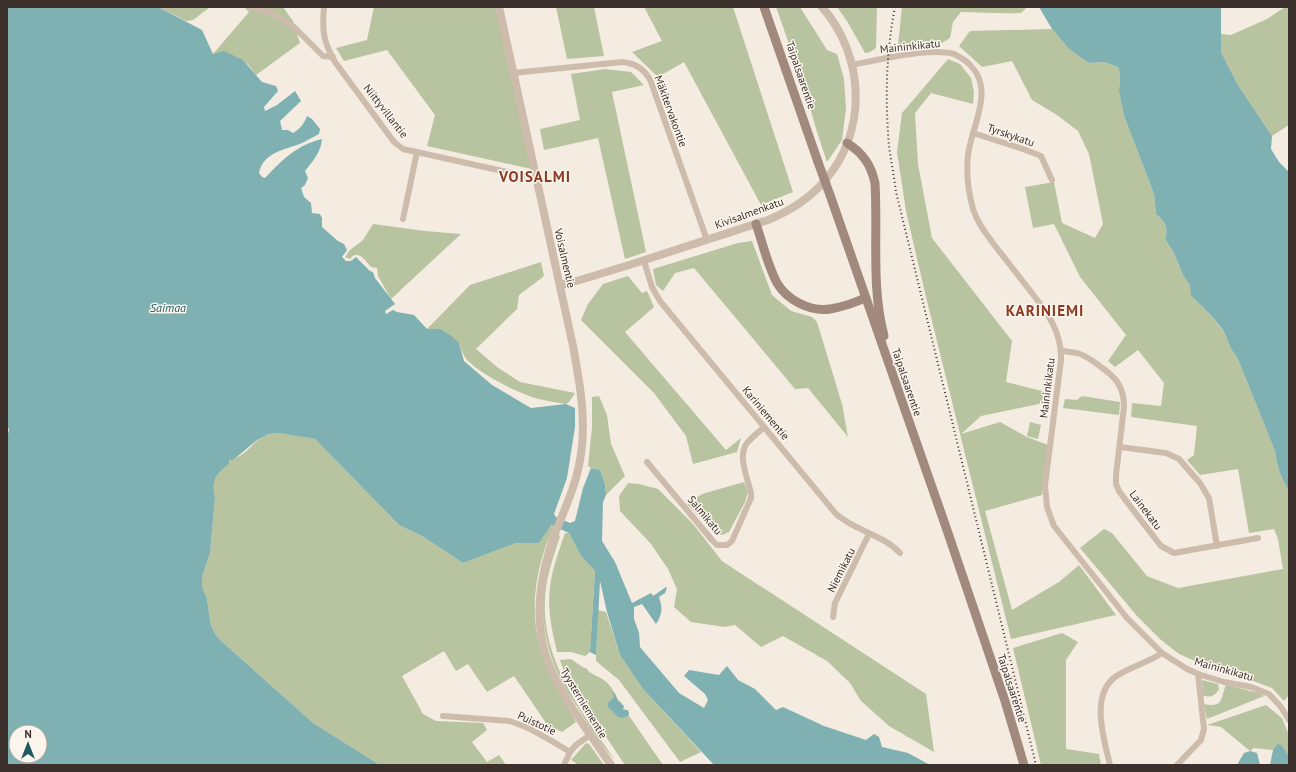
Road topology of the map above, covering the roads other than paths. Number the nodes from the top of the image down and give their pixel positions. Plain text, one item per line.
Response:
1 (252, 7) edge
2 (324, 7) edge
3 (499, 7) edge
4 (764, 7) edge
5 (822, 7) edge
6 (332, 57) junction
7 (852, 65) junction
8 (513, 73) junction
9 (973, 133) junction
10 (847, 143) junction
11 (417, 152) junction
12 (535, 176) junction
13 (1052, 180) dead end
14 (404, 218) dead end
15 (756, 224) junction
16 (707, 240) junction
17 (644, 261) junction
18 (560, 285) junction
19 (865, 298) junction
20 (1062, 351) junction
21 (903, 405) junction
22 (764, 427) junction
23 (1120, 447) junction
24 (647, 462) dead end
25 (556, 532) joint
26 (869, 534) junction
27 (1258, 538) dead end
28 (1217, 546) junction
29 (900, 553) dead end
30 (833, 617) dead end
31 (1162, 653) junction
32 (1198, 674) junction
33 (443, 716) dead end
34 (1289, 720) edge
35 (590, 735) junction
36 (570, 752) junction
37 (564, 765) edge
38 (611, 765) edge
39 (1024, 765) edge
40 (1110, 765) edge
41 (1177, 765) edge

1 - 6 street
2 - 6 street, Niittyvillantie
3 - 8 street, Voisalmentie
4 - 19 main road, Taipalsaarentie, bridge
5 - 7 street, Kivisalmenkatu
6 - 11 street, Niittyvillantie
7 - 9 street, Maininkikatu
7 - 10 street, Kivisalmenkatu
8 - 12 street, Voisalmentie
8 - 16 street, Mäkitervakontie
9 - 13 street, Tyrskykatu
9 - 20 street, Maininkikatu
10 - 15 street, Kivisalmenkatu
10 - 21 main road
11 - 12 street, Niittyvillantie
11 - 14 street
12 - 18 street, Voisalmentie
15 - 16 street, Kivisalmenkatu
15 - 19 main road
16 - 17 street, Kivisalmenkatu
17 - 18 street, Kivisalmenkatu
17 - 22 street, Kariniementie
18 - 25 street, Voisalmentie
19 - 21 main road, Taipalsaarentie
20 - 23 street, Lainekatu
20 - 31 street, Maininkikatu
21 - 39 main road, Taipalsaarentie
22 - 24 street, Salmikatu
22 - 26 street, Kariniementie
23 - 28 street
23 - 28 street, Lainekatu
25 - 35 street, Tyysterniementie
26 - 29 street, Kariniementie
26 - 30 street, Niemikatu
27 - 28 street, Lainekatu
31 - 32 street, Maininkikatu
31 - 40 street
32 - 34 street, Maininkikatu
32 - 41 street
33 - 36 street, Puistotie
35 - 36 street
35 - 38 street, Tyysterniementie
36 - 37 street

